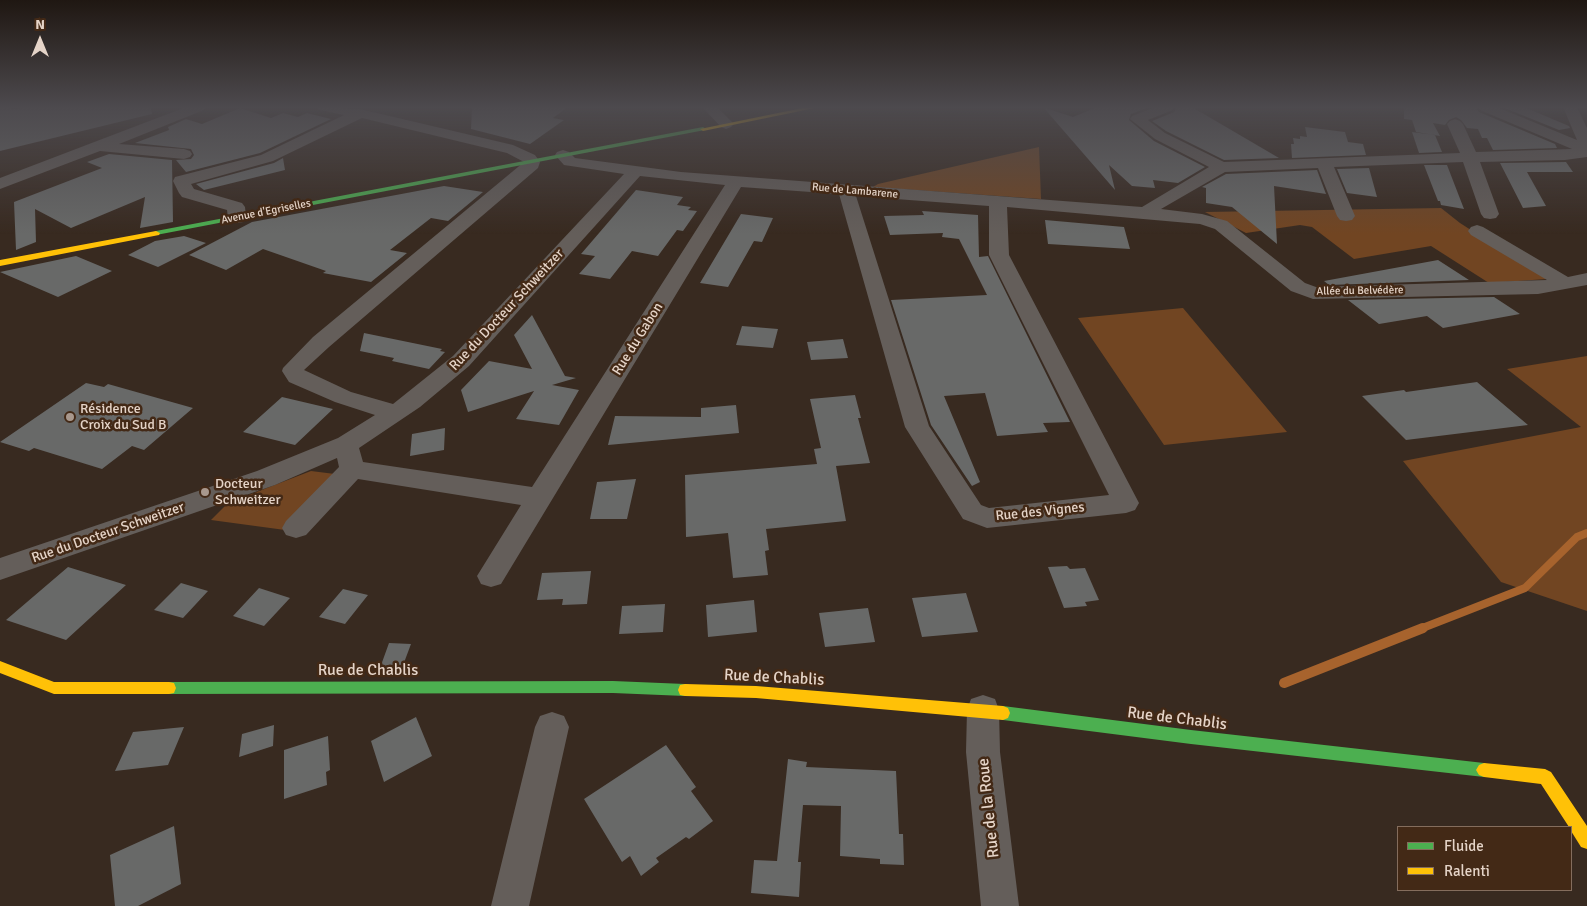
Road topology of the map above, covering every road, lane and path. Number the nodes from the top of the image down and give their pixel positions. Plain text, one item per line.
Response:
1 (92, 149) edge
2 (126, 149) edge
3 (285, 149) edge
4 (510, 149) edge
5 (594, 149) edge
6 (1186, 149) edge
7 (1466, 149) edge
8 (1587, 151) edge
9 (184, 154) dead end
10 (564, 155) junction
11 (1470, 158) junction
12 (532, 162) junction
13 (1324, 162) junction
14 (1221, 167) junction
15 (636, 171) junction
16 (736, 181) junction
17 (0, 184) edge
18 (849, 190) junction
19 (998, 202) junction
20 (1149, 213) junction
21 (1490, 214) dead end
22 (1346, 216) dead end
23 (237, 218) junction
24 (1477, 231) dead end
25 (0, 263) edge
26 (1587, 279) edge
27 (1565, 283) junction
28 (394, 414) junction
29 (349, 457) junction
30 (540, 498) junction
31 (296, 528) dead end
32 (0, 569) edge
33 (491, 576) dead end
34 (0, 667) edge
35 (984, 710) junction
36 (552, 727) dead end
37 (1587, 841) edge
38 (510, 906) edge
39 (1000, 906) edge

1 - 17 street
2 - 9 street
3 - 23 street
4 - 12 street
5 - 10 street, Avenue d'Egriselles
6 - 14 street
7 - 11 street
8 - 11 street
10 - 12 street, Avenue d'Egriselles
10 - 15 street, Rue de Lambarene
11 - 13 street
11 - 21 street
12 - 23 street, Avenue d'Egriselles
12 - 28 street
13 - 14 street
13 - 22 street
14 - 20 street
15 - 16 street, Rue de Lambarene
15 - 28 street, Rue du Docteur Schweitzer
16 - 18 street, Rue de Lambarene
16 - 30 street, Rue du Gabon
18 - 19 street, Rue de Lambarene
18 - 19 street, Rue des Vignes
19 - 20 street, Rue de Lambarene
20 - 27 street, Allée du Belvédère
23 - 25 street, Avenue d'Egriselles
24 - 27 street
26 - 27 street, Allée du Belvédère
28 - 29 street, Rue du Docteur Schweitzer
29 - 30 street
29 - 31 street
29 - 32 street, Rue du Docteur Schweitzer
30 - 33 street, Rue du Gabon
34 - 35 street, Rue de Chablis
35 - 37 street, Rue de Chablis
35 - 39 street, Rue de la Roue
36 - 38 street

